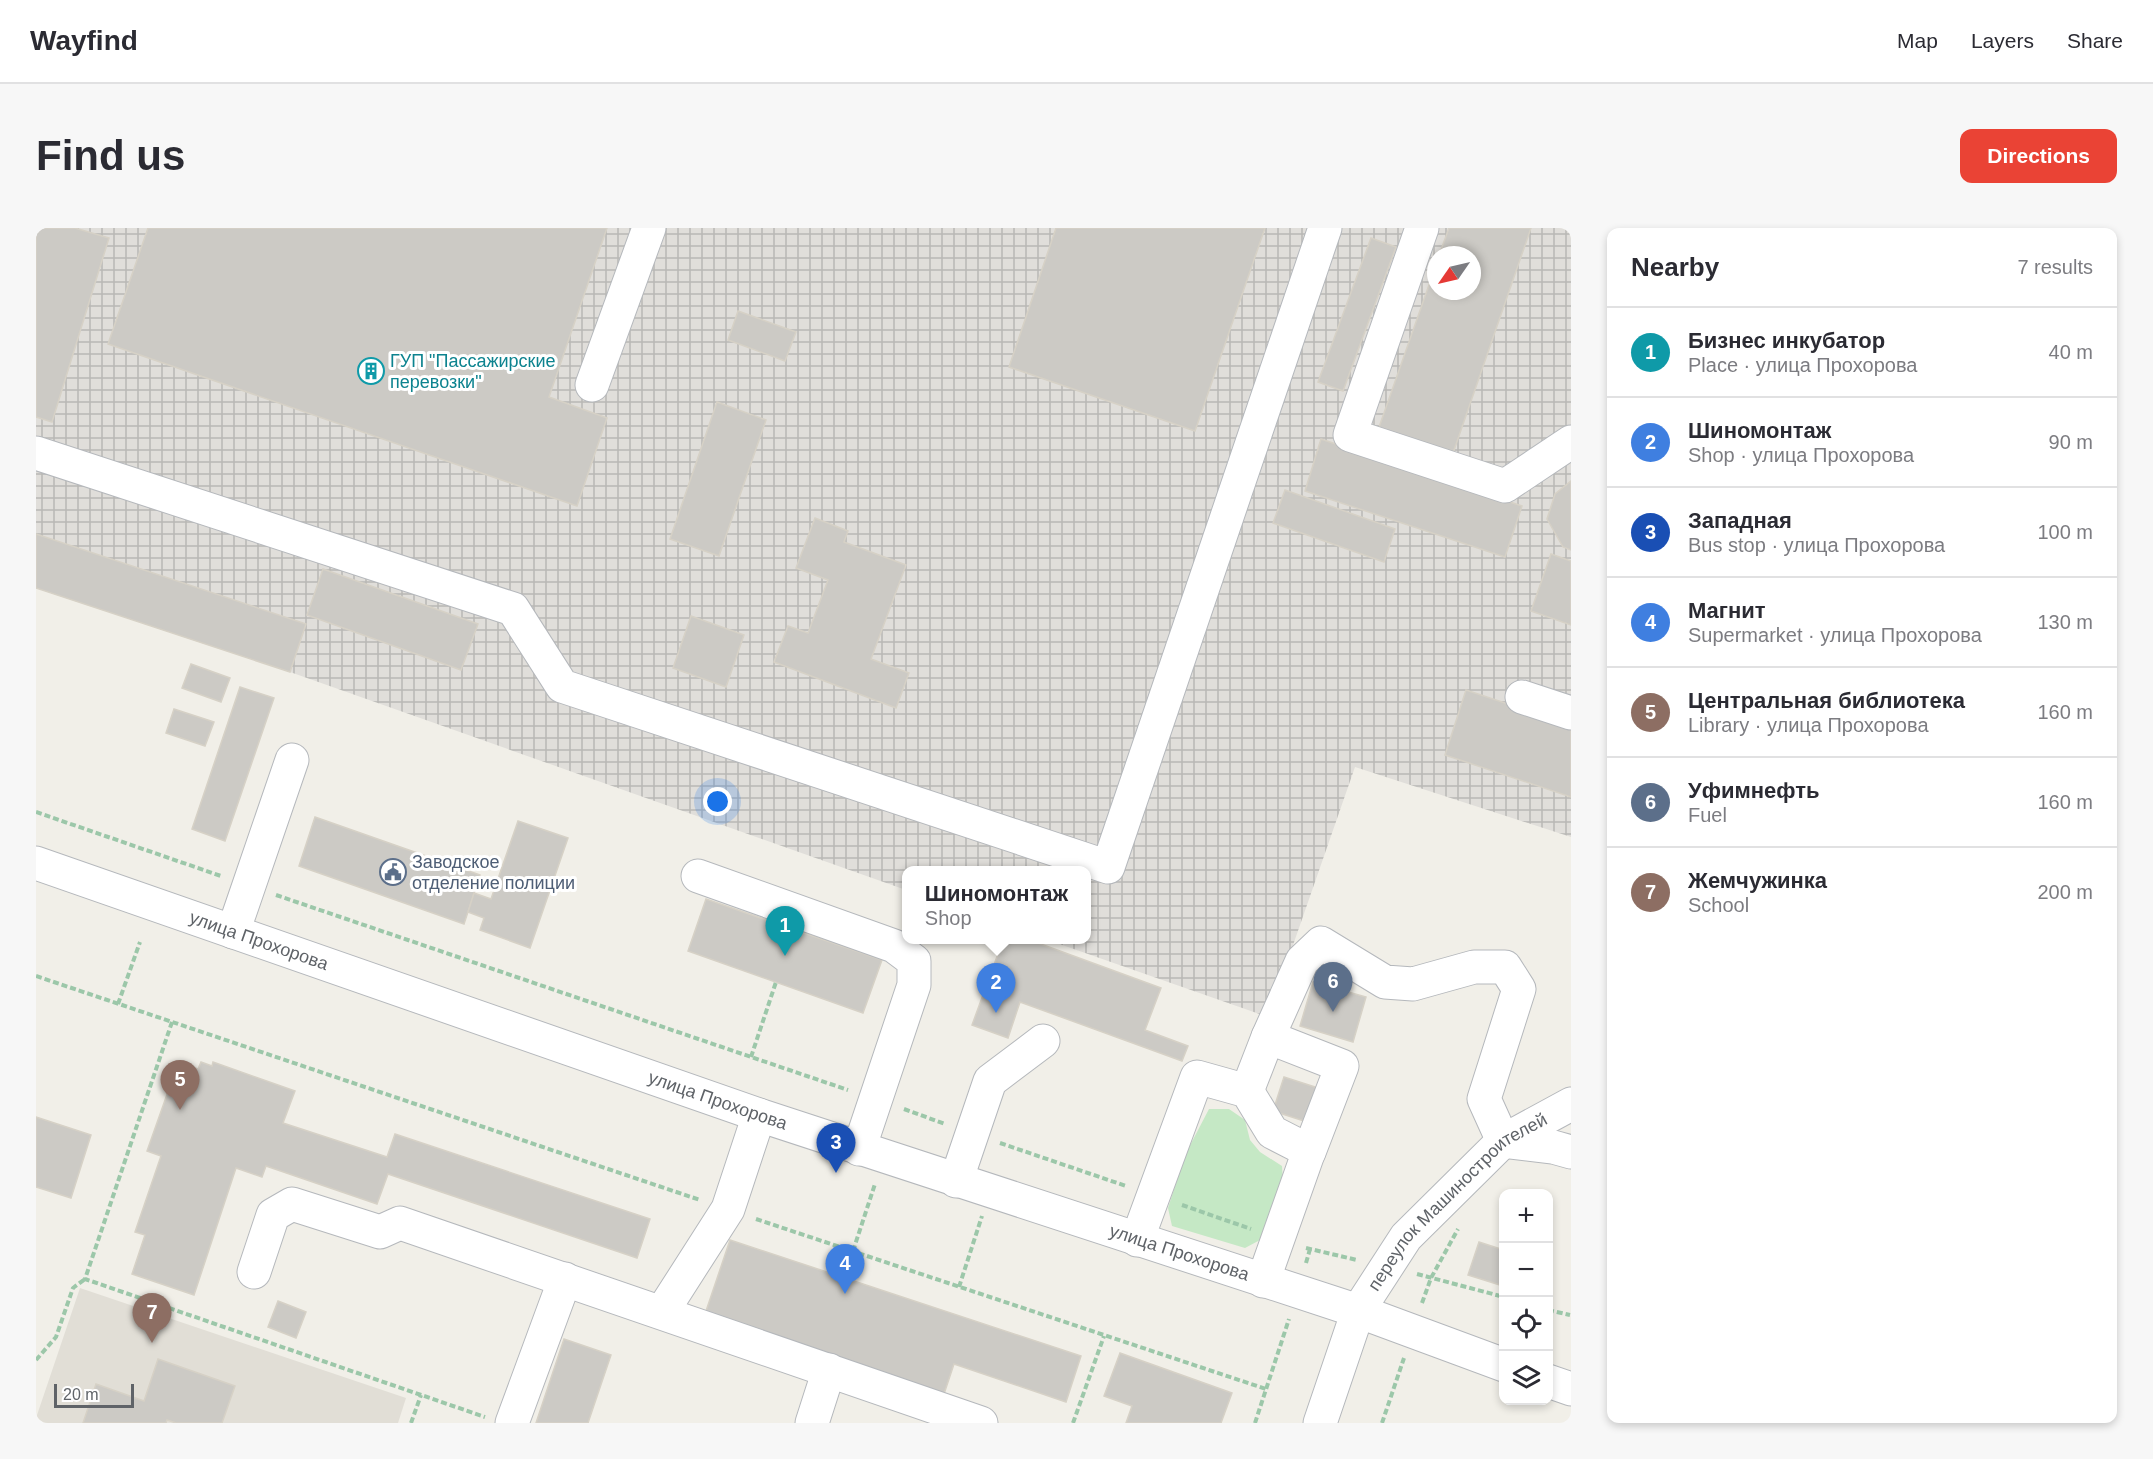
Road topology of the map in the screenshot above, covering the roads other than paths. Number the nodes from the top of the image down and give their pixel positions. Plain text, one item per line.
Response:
1 (649, 228) edge
2 (1325, 228) edge
3 (1422, 228) edge
4 (592, 385) dead end
5 (1571, 442) edge
6 (36, 453) edge
7 (1522, 697) dead end
8 (1571, 714) edge
9 (292, 760) dead end
10 (36, 863) edge
11 (698, 876) dead end
12 (233, 932) junction
13 (1268, 1037) junction
14 (1043, 1041) dead end
15 (1247, 1091) junction
16 (1571, 1104) edge
17 (759, 1115) junction
18 (1503, 1142) junction
19 (1309, 1152) junction
20 (1571, 1152) edge
21 (871, 1153) junction
22 (956, 1181) junction
23 (1137, 1240) junction
24 (254, 1272) dead end
25 (565, 1279) junction
26 (1263, 1281) junction
27 (1358, 1311) junction
28 (662, 1312) junction
29 (1499, 1364) edge
30 (829, 1370) junction
31 (1553, 1383) edge
32 (1571, 1389) edge
33 (512, 1423) edge
34 (812, 1423) edge
35 (981, 1423) edge
36 (1320, 1423) edge

1 - 4 street
2 - 6 street
3 - 5 street
7 - 8 street
9 - 12 street
10 - 12 street, улица Прохорова
11 - 21 street
12 - 17 street, улица Прохорова
13 - 15 street
13 - 18 street
13 - 19 street
14 - 22 street
15 - 19 street
15 - 23 street
16 - 18 street, переулок Машиностроителей
17 - 21 street, улица Прохорова
17 - 28 street
18 - 20 street
18 - 27 street, переулок Машиностроителей
19 - 26 street
21 - 22 street, улица Прохорова
22 - 23 street, улица Прохорова
23 - 26 street, улица Прохорова
24 - 25 street
25 - 28 street
25 - 33 street
26 - 27 street, улица Прохорова
27 - 29 street, улица Прохорова
27 - 36 street, переулок Машиностроителей
28 - 30 street
30 - 34 street
30 - 35 street
31 - 32 street

